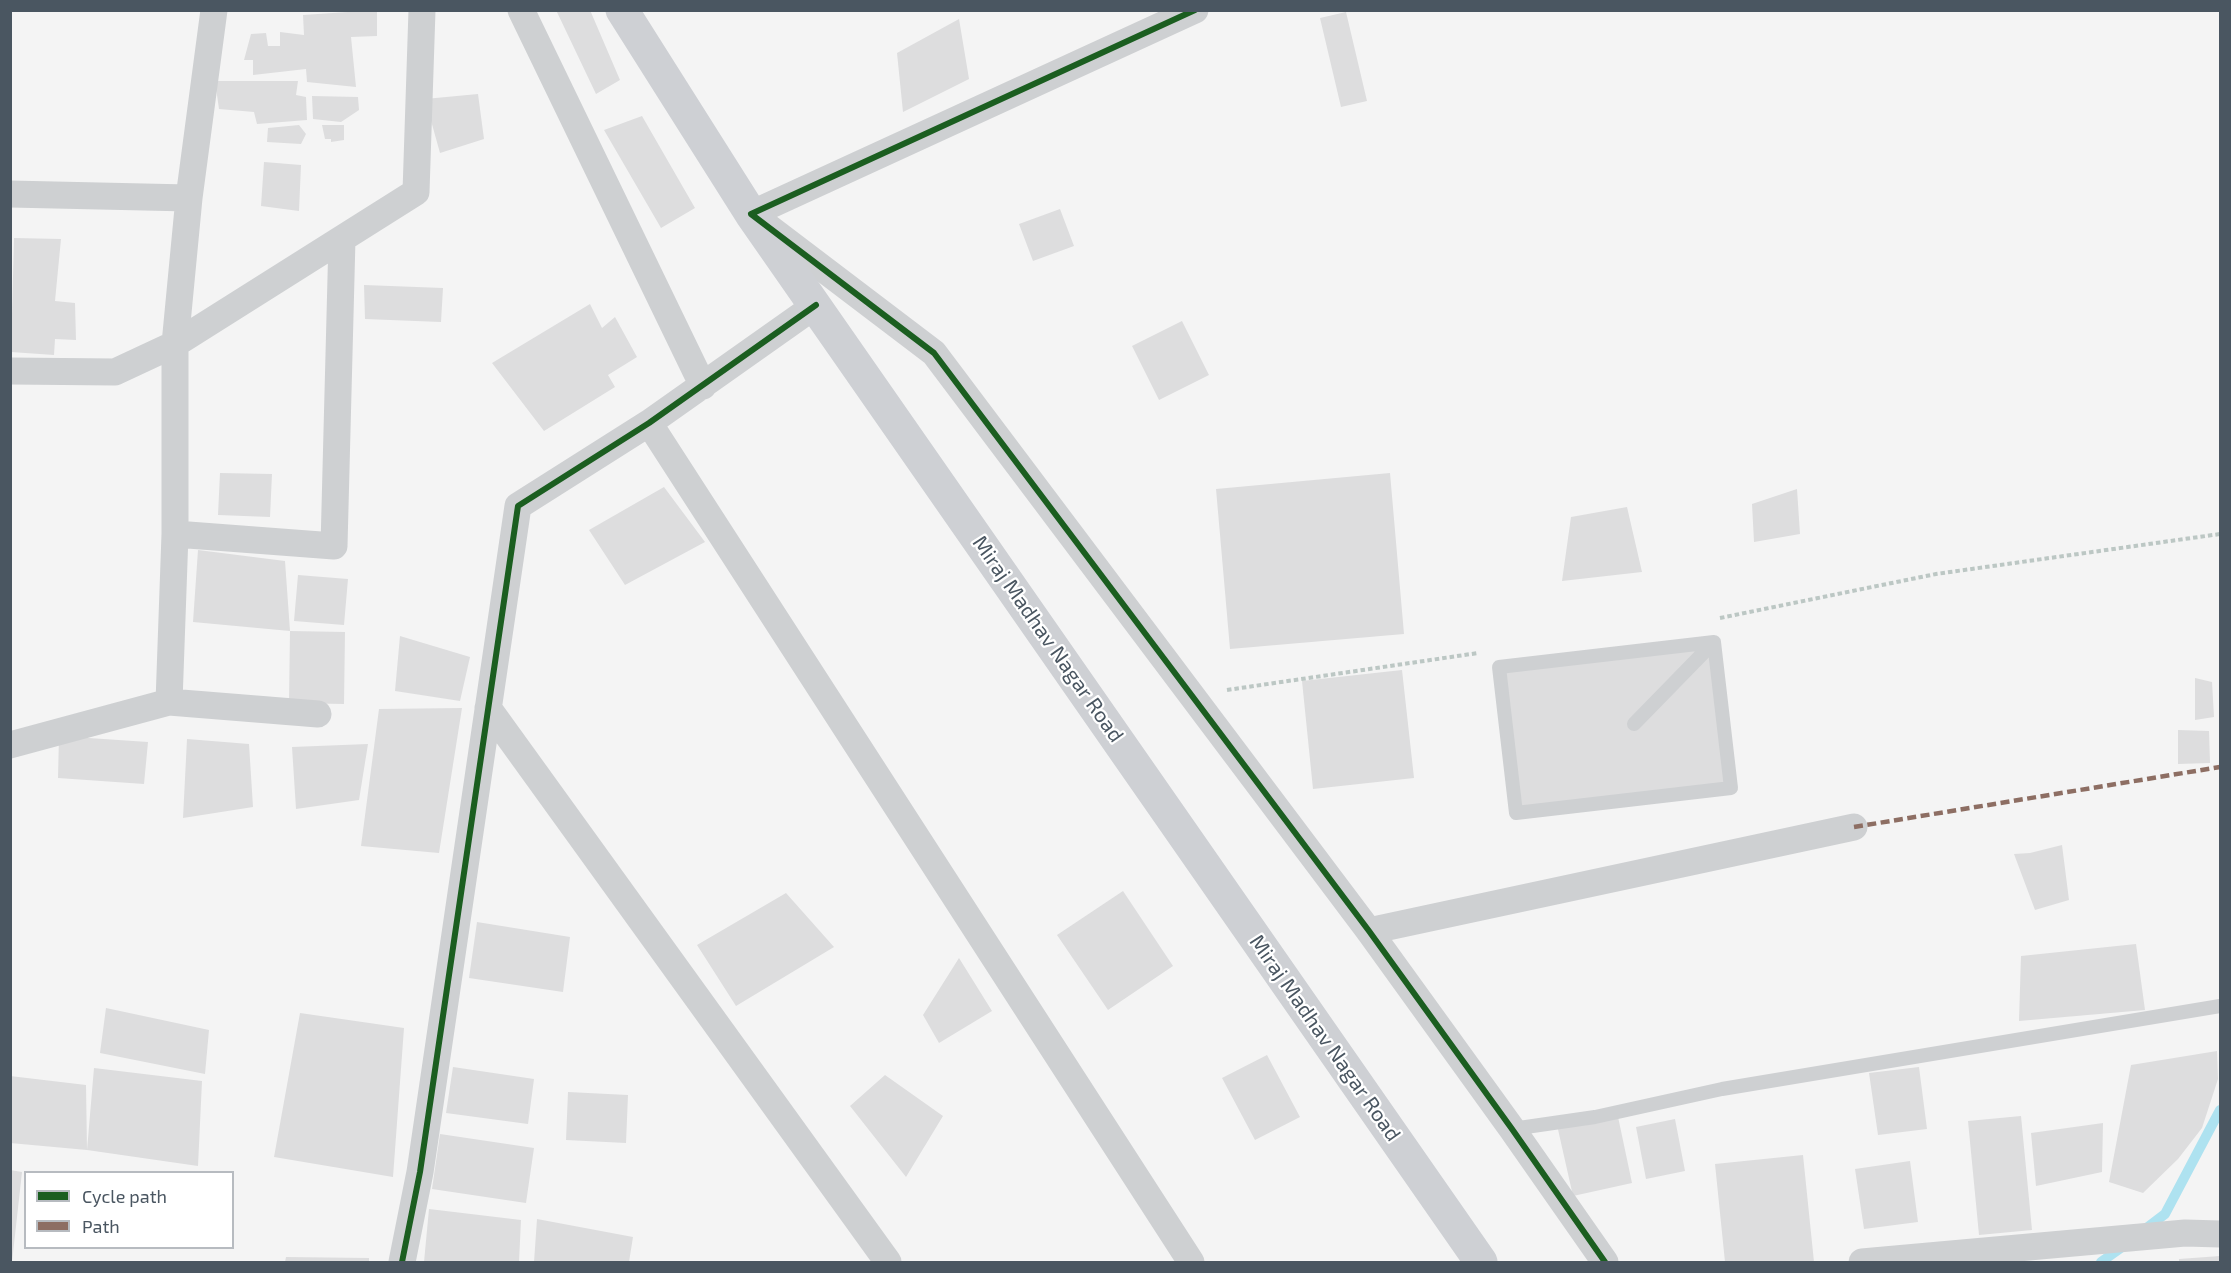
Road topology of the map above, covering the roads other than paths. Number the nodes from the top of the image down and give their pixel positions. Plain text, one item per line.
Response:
1 (214, 10) edge
2 (422, 10) edge
3 (521, 10) edge
4 (622, 10) edge
5 (1195, 10) edge
6 (10, 194) edge
7 (189, 198) junction
8 (751, 214) junction
9 (342, 239) junction
10 (816, 305) junction
11 (175, 344) junction
12 (10, 371) edge
13 (703, 386) junction
14 (649, 423) junction
15 (176, 534) junction
16 (1714, 642) junction
17 (169, 702) junction
18 (488, 708) junction
19 (318, 714) dead end
20 (1634, 724) dead end
21 (10, 745) edge
22 (1854, 826) dead end
23 (1369, 931) junction
24 (2220, 1006) edge
25 (1512, 1129) junction
26 (2220, 1234) edge
27 (402, 1263) edge
28 (888, 1263) edge
29 (1191, 1263) edge
30 (1481, 1263) edge
31 (1605, 1263) edge
32 (1862, 1263) edge

1 - 7 street
2 - 9 street
3 - 13 street
4 - 8 street, Miraj Madhav Nagar Road
5 - 8 street
6 - 7 street
7 - 11 street
8 - 10 street, Miraj Madhav Nagar Road
8 - 23 street
9 - 11 street
9 - 15 street
10 - 13 street
10 - 30 street, Miraj Madhav Nagar Road
11 - 12 street
11 - 15 street
13 - 14 street
14 - 18 street
14 - 29 street
15 - 17 street
16 - 16 lane
16 - 20 lane
17 - 19 street
17 - 21 street
18 - 27 street
18 - 28 street
22 - 23 street
23 - 25 street
24 - 25 lane
25 - 31 street
26 - 32 street

